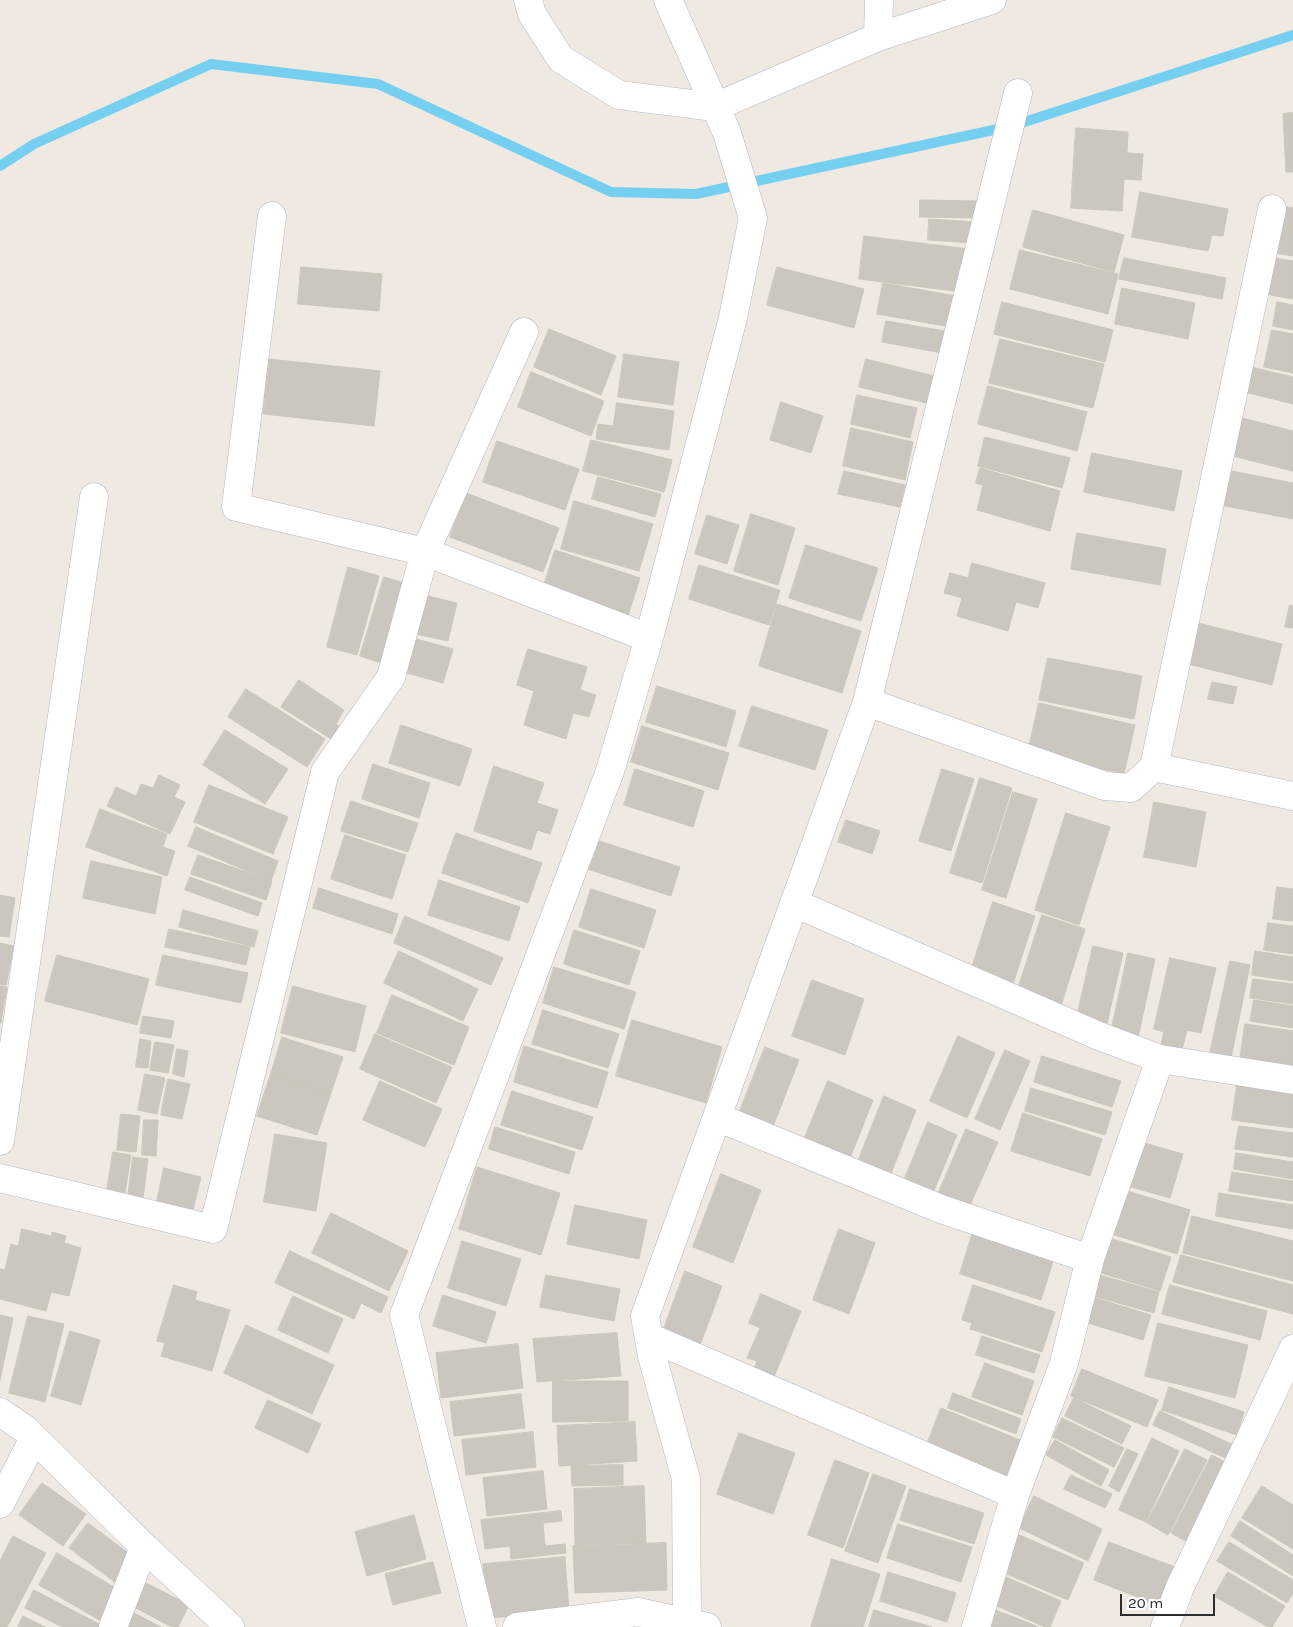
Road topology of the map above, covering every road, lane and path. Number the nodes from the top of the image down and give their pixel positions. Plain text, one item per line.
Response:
1 (528, 0) edge
2 (668, 0) edge
3 (879, 0) edge
4 (992, 0) edge
5 (878, 36) junction
6 (1018, 93) dead end
7 (716, 107) junction
8 (1272, 209) dead end
9 (272, 216) dead end
10 (524, 332) dead end
11 (94, 497) dead end
12 (425, 552) junction
13 (650, 638) junction
14 (867, 702) junction
15 (1154, 766) junction
16 (1293, 796) edge
17 (794, 903) junction
18 (1160, 1059) junction
19 (1293, 1080) edge
20 (717, 1118) junction
21 (0, 1141) edge
22 (0, 1178) edge
23 (1090, 1259) junction
24 (649, 1338) junction
25 (1293, 1349) edge
26 (0, 1412) edge
27 (34, 1438) junction
28 (1015, 1495) junction
29 (0, 1504) edge
30 (144, 1547) junction
31 (697, 1625) edge
32 (113, 1627) edge
33 (230, 1627) edge
34 (482, 1627) edge
35 (517, 1627) edge
36 (976, 1627) edge
37 (1165, 1627) edge

1 - 7 street
2 - 7 street
3 - 5 street
4 - 5 street
5 - 7 street
6 - 14 street
7 - 13 street
8 - 15 street
9 - 12 street
10 - 12 street
11 - 21 street
12 - 13 street
12 - 22 street
13 - 34 street
14 - 15 street
14 - 17 street
15 - 16 street
17 - 18 street
17 - 20 street
18 - 19 street
18 - 23 street
20 - 23 street
20 - 24 street
23 - 28 street
24 - 28 street
24 - 31 street
25 - 37 street
26 - 27 street
27 - 29 street
27 - 30 street
28 - 36 street
30 - 32 street
30 - 33 street
31 - 35 street

